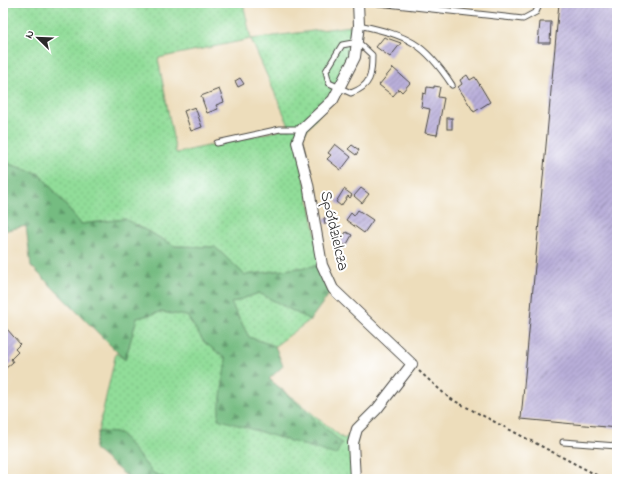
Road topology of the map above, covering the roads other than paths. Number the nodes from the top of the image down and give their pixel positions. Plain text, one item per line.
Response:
1 (358, 3) edge
2 (378, 3) edge
3 (506, 3) edge
4 (540, 3) edge
5 (511, 4) edge
6 (359, 25) junction
7 (358, 42) junction
8 (452, 85) dead end
9 (340, 88) junction
10 (302, 129) junction
11 (217, 143) dead end
12 (563, 442) dead end
13 (617, 446) edge
14 (355, 479) edge

1 - 6 street
2 - 4 lane
3 - 5 lane
6 - 7 street
6 - 8 lane
7 - 9 street
7 - 9 lane
7 - 9 lane
9 - 10 street
10 - 11 lane
10 - 14 street, Spółdzielcza
12 - 13 lane

